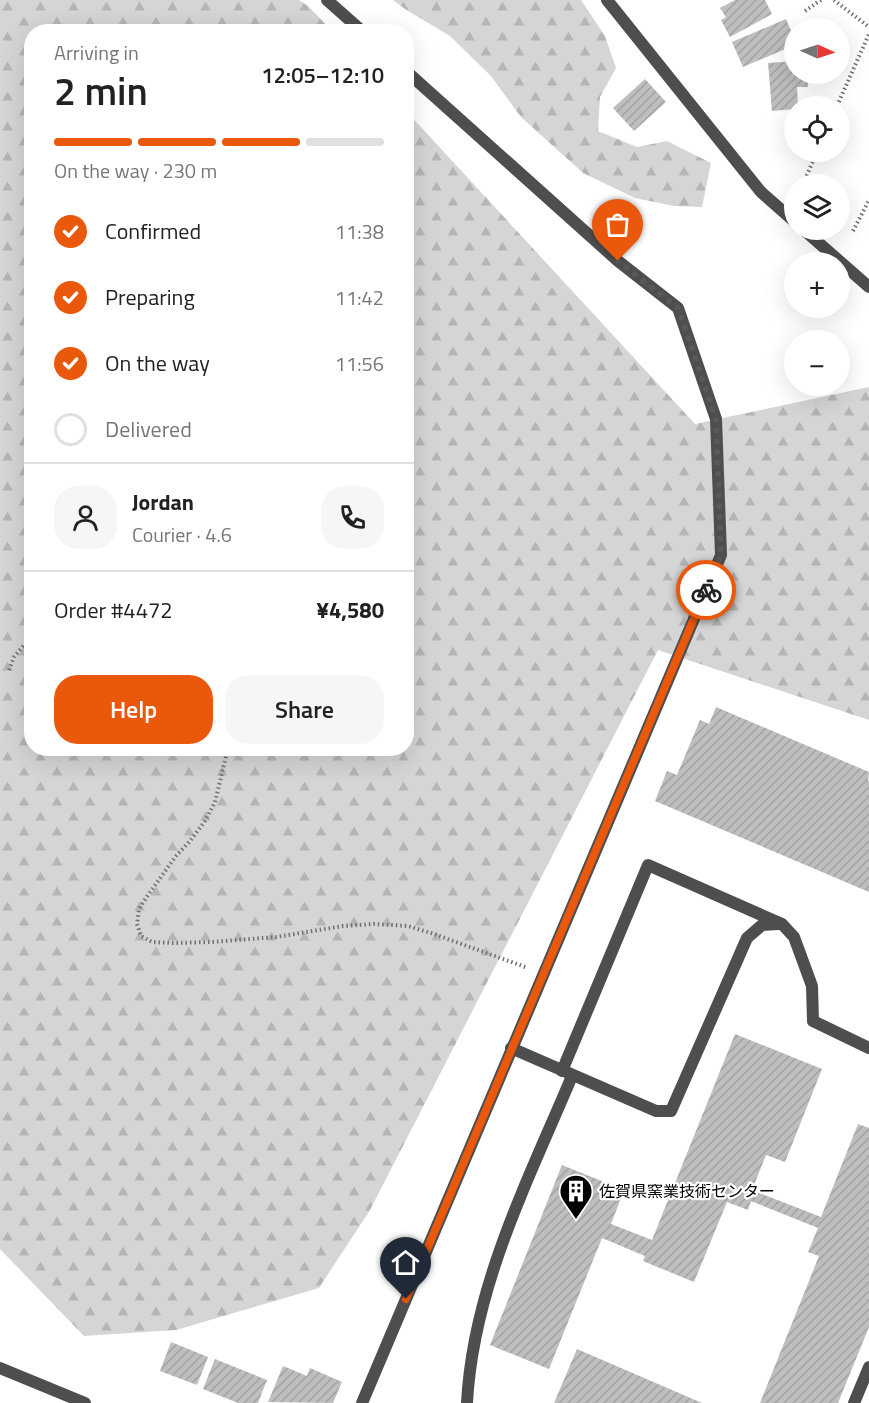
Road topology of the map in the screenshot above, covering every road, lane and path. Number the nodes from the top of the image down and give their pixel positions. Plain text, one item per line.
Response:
1 (327, 0) edge
2 (607, 0) edge
3 (821, 0) edge
4 (834, 0) edge
5 (805, 11) dead end
6 (354, 24) edge
7 (869, 27) edge
8 (869, 34) edge
9 (414, 78) edge
10 (841, 96) edge
11 (869, 200) edge
12 (784, 212) edge
13 (853, 231) dead end
14 (816, 240) edge
15 (869, 286) edge
16 (24, 645) edge
17 (9, 670) dead end
18 (226, 756) edge
19 (782, 924) junction
20 (543, 974) junction
21 (512, 1048) junction
22 (869, 1048) edge
23 (567, 1073) junction
24 (869, 1367) edge
25 (0, 1368) edge
26 (80, 1402) edge
27 (362, 1403) edge
28 (467, 1403) edge
29 (854, 1403) edge

1 - 6 street
2 - 12 street
3 - 5 path
4 - 7 path
8 - 10 path
9 - 20 street
11 - 13 path
14 - 15 street
16 - 17 path
18 - 20 path
19 - 22 street
19 - 23 street
19 - 23 street
20 - 21 street
21 - 23 street
21 - 27 street
23 - 28 street
24 - 29 street
25 - 26 street

